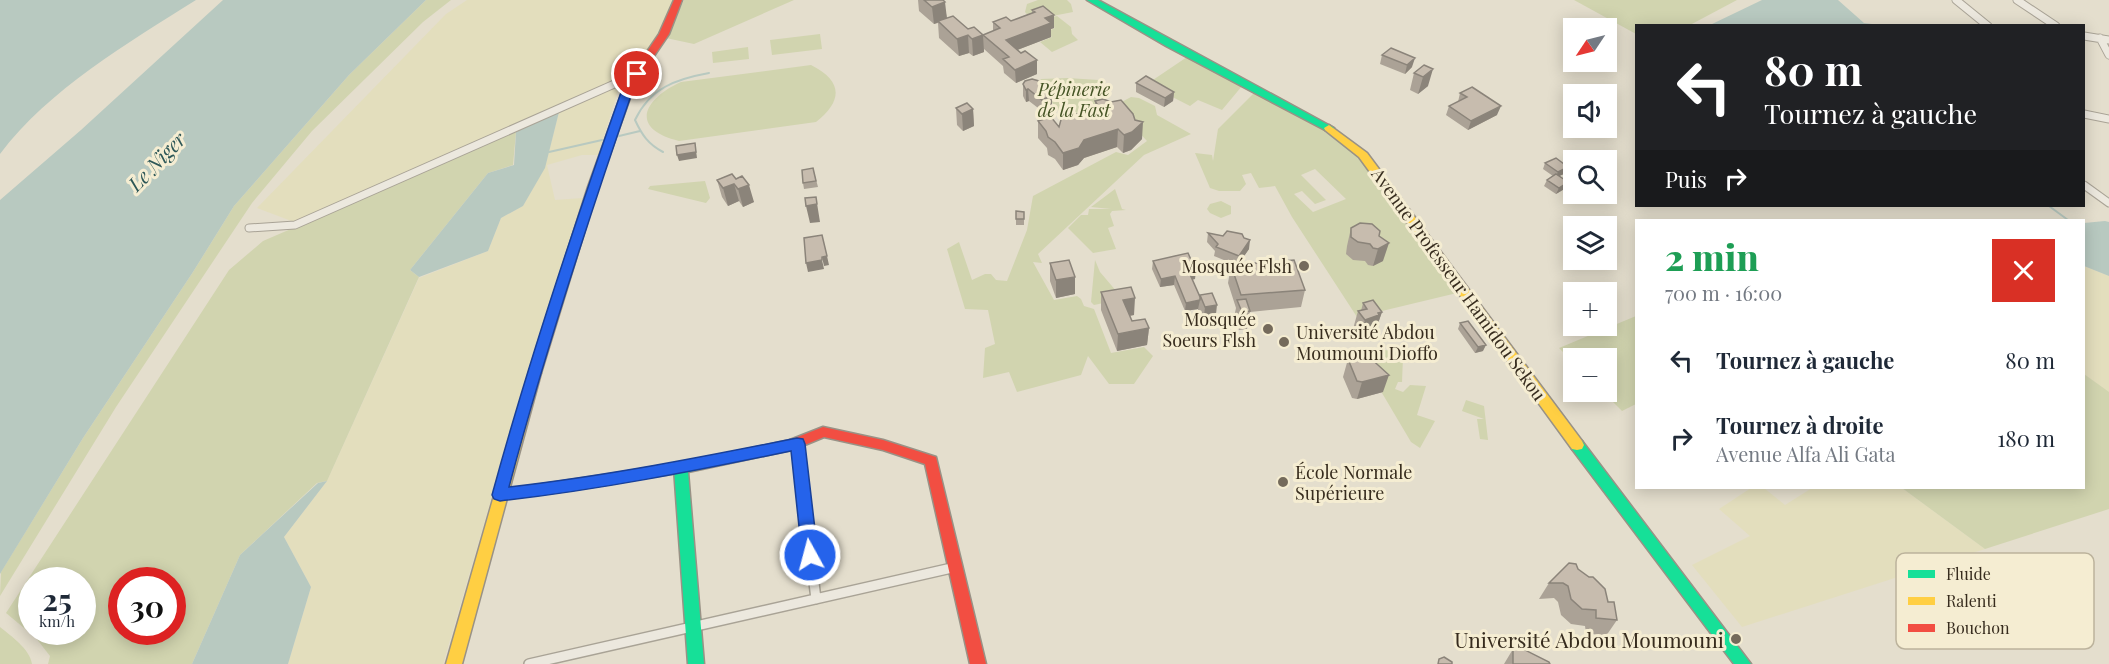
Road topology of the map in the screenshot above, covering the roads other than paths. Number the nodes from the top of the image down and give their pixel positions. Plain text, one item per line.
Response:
1 (678, 0) edge
2 (1091, 0) edge
3 (1956, 0) edge
4 (2017, 0) edge
5 (1986, 24) edge
6 (2053, 24) edge
7 (2085, 36) edge
8 (2100, 38) junction
9 (2109, 40) edge
10 (2109, 55) edge
11 (637, 74) junction
12 (2085, 114) edge
13 (2109, 119) edge
14 (2085, 186) edge
15 (2109, 203) edge
16 (249, 228) dead end
17 (797, 444) junction
18 (681, 468) junction
19 (500, 495) junction
20 (956, 567) junction
21 (816, 599) junction
22 (693, 627) junction
23 (454, 664) edge
24 (529, 664) edge
25 (696, 664) edge
26 (978, 664) edge
27 (1743, 664) edge

1 - 11 street
2 - 27 street, Avenue Professeur Hamidou Sekou
3 - 5 street
4 - 6 street
7 - 8 street
8 - 9 street
8 - 10 street
11 - 16 street
11 - 19 street
12 - 13 street
14 - 15 street
17 - 18 street
17 - 20 street
17 - 21 street
18 - 19 street
18 - 22 street
19 - 23 street
20 - 21 street
20 - 26 street
21 - 22 street
22 - 24 street
22 - 25 street

